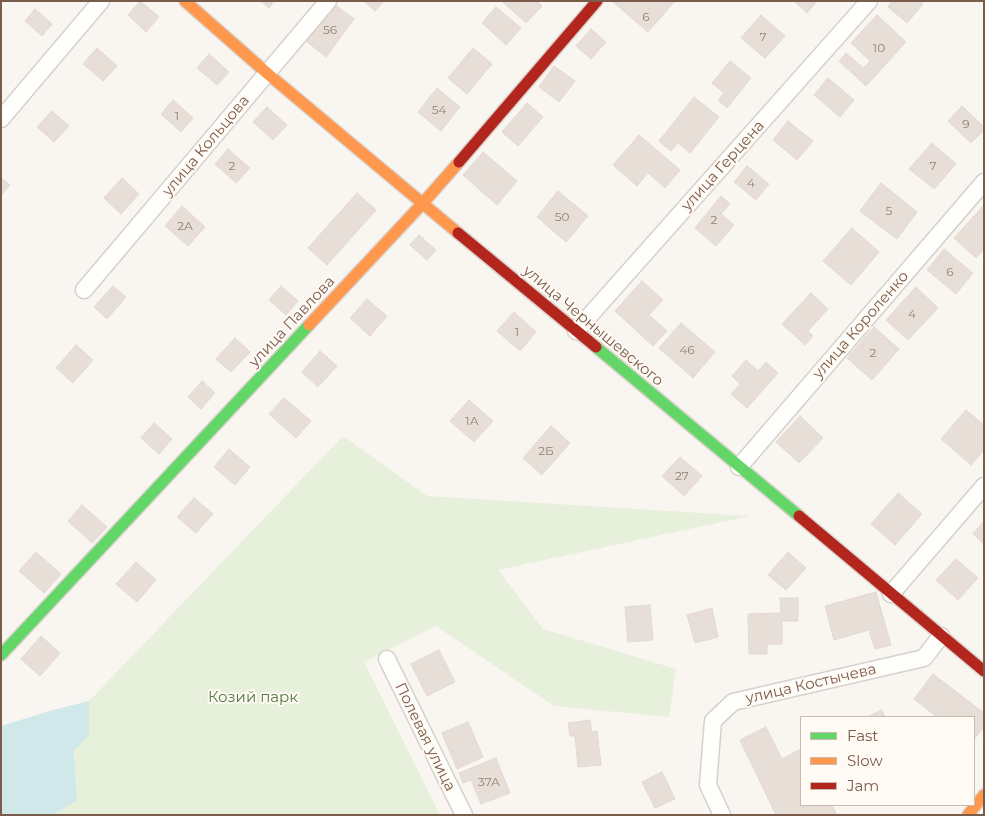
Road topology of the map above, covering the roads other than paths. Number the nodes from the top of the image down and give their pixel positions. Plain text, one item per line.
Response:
1 (102, 1) edge
2 (185, 1) edge
3 (328, 1) edge
4 (597, 1) edge
5 (869, 1) edge
6 (268, 74) junction
7 (1, 119) edge
8 (984, 182) edge
9 (423, 204) junction
10 (84, 290) dead end
11 (576, 331) junction
12 (739, 467) junction
13 (984, 486) edge
14 (891, 594) junction
15 (942, 636) junction
16 (1, 654) edge
17 (387, 659) dead end
18 (984, 671) edge
19 (984, 795) edge
20 (464, 815) edge
21 (722, 815) edge
22 (968, 815) edge

1 - 7 street
2 - 6 street, улица Чернышевского
3 - 6 street, улица Кольцова
4 - 9 street, улица Павлова
5 - 11 street, улица Герцена
6 - 9 street, улица Чернышевского
6 - 10 street, улица Кольцова
8 - 12 street, улица Короленко
9 - 11 street, улица Чернышевского
9 - 16 street, улица Павлова
11 - 12 street, улица Чернышевского
12 - 14 street, улица Чернышевского
13 - 14 street
14 - 15 street, улица Чернышевского
15 - 18 street, улица Чернышевского
15 - 21 street, улица Костычева
17 - 20 street, Полевая улица
19 - 22 street

